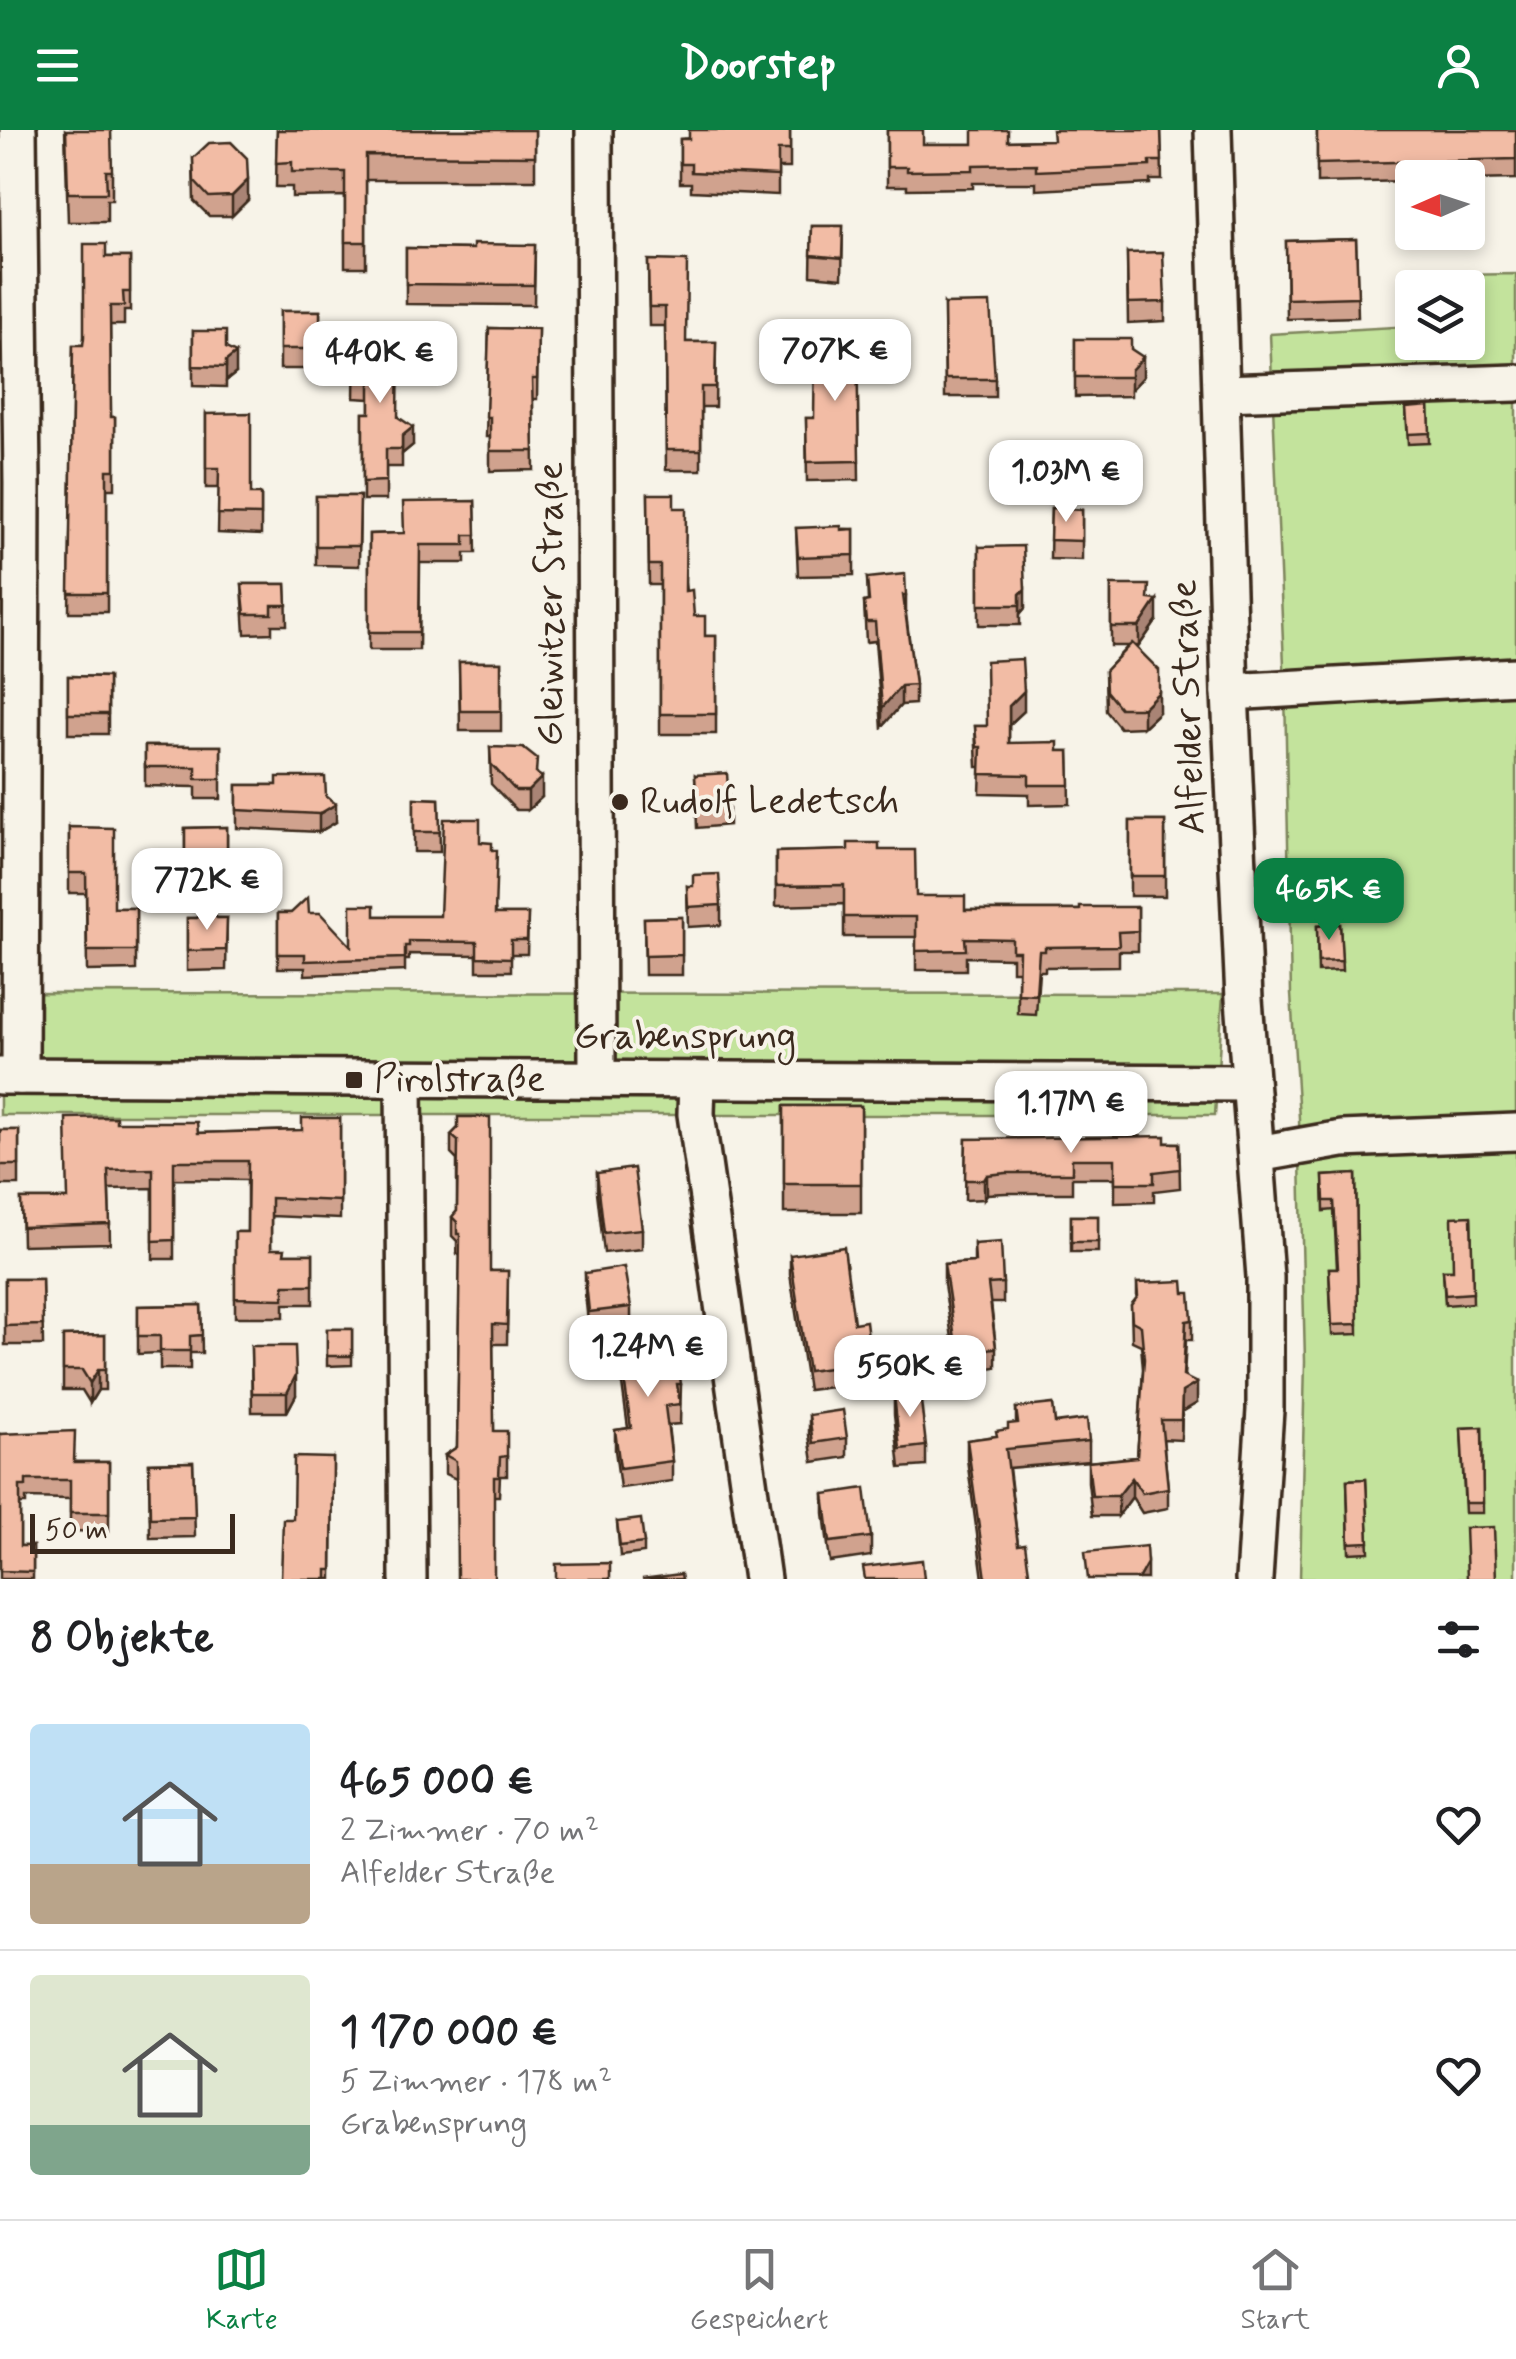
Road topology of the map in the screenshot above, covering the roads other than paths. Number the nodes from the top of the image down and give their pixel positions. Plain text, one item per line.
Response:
1 (594, 130) edge
2 (1213, 130) edge
3 (12, 134) edge
4 (1516, 383) edge
5 (1222, 392) junction
6 (1516, 676) edge
7 (1230, 692) junction
8 (10, 1076) edge
9 (597, 1078) junction
10 (697, 1080) junction
11 (404, 1081) junction
12 (1250, 1083) junction
13 (1516, 1132) edge
14 (1256, 1154) junction
15 (408, 1579) edge
16 (762, 1579) edge
17 (1254, 1579) edge

1 - 9 street, Gleiwitzer Straße
2 - 5 street, Alfelder Straße
3 - 8 street
4 - 5 street
5 - 7 street, Alfelder Straße
6 - 7 street
7 - 12 street, Alfelder Straße
8 - 11 street, Grabensprung
9 - 10 street, Grabensprung
9 - 11 street, Grabensprung
10 - 12 street, Grabensprung
10 - 16 street
11 - 15 street
12 - 14 street, Alfelder Straße
13 - 14 street
14 - 17 street, Alfelder Straße

